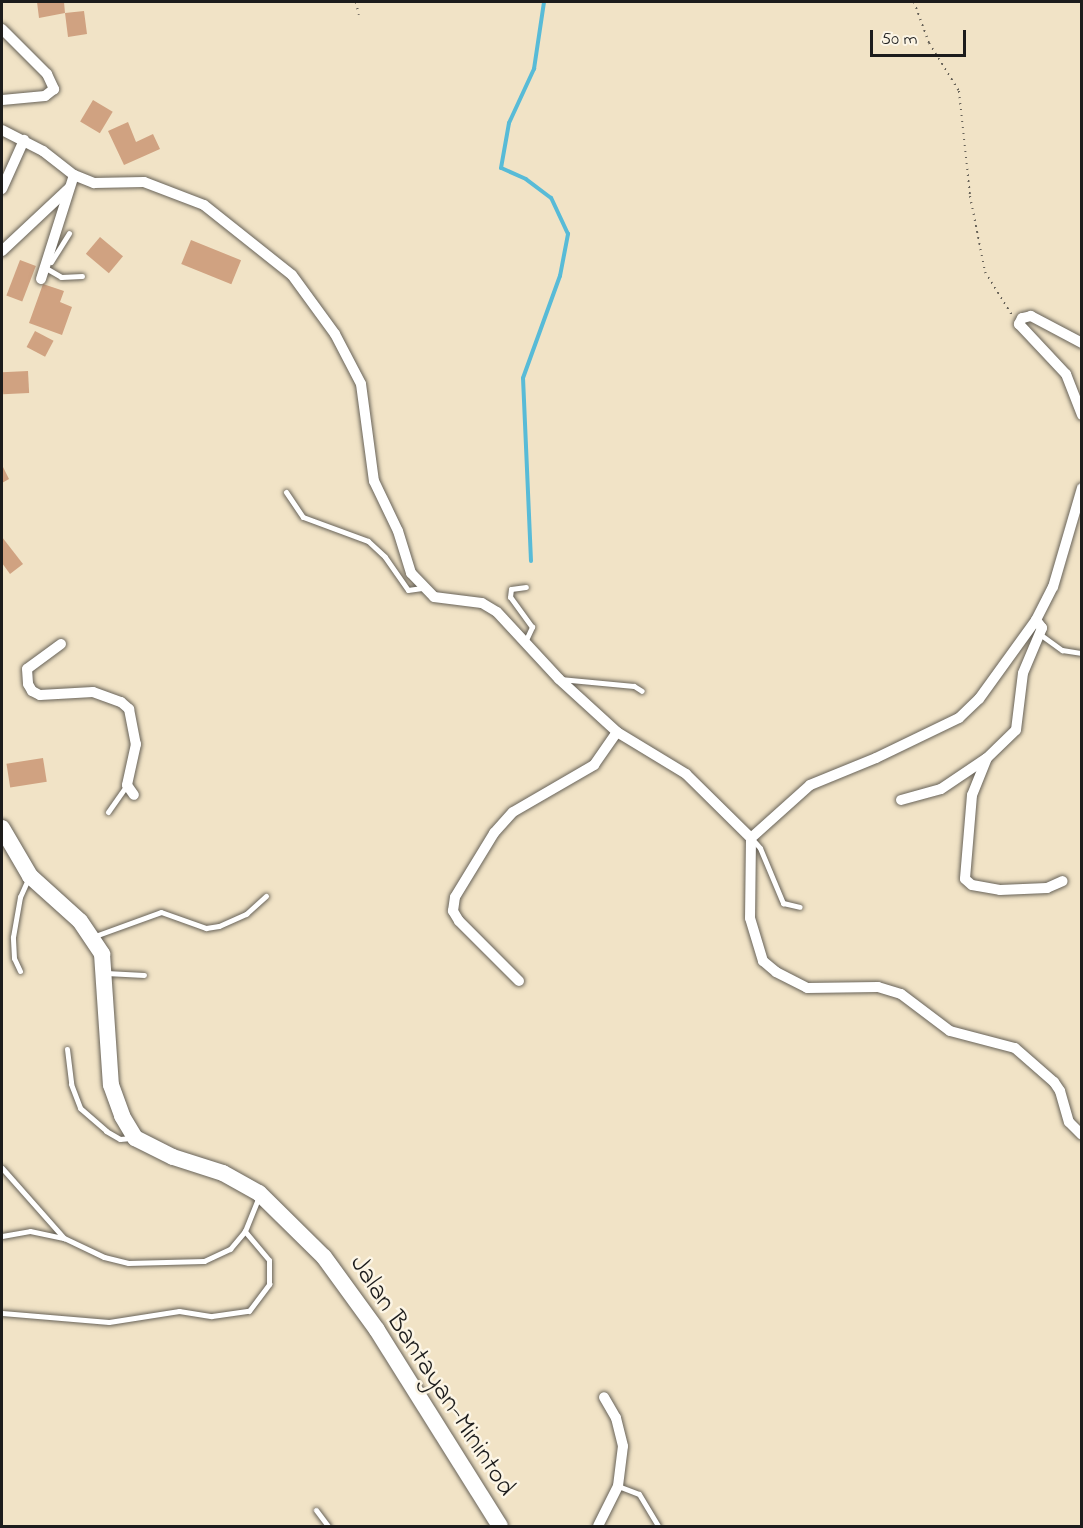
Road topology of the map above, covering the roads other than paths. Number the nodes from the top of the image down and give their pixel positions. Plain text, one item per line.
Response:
1 (2, 29) edge
2 (2, 100) edge
3 (2, 130) edge
4 (24, 140) junction
5 (74, 176) junction
6 (69, 187) junction
7 (2, 189) edge
8 (69, 233) dead end
9 (2, 251) edge
10 (45, 267) junction
11 (82, 276) dead end
12 (41, 279) dead end
13 (1082, 343) edge
14 (1082, 415) edge
15 (1082, 489) edge
16 (286, 492) dead end
17 (526, 586) dead end
18 (422, 588) junction
19 (1036, 620) junction
20 (1041, 635) junction
21 (525, 642) junction
22 (61, 644) dead end
23 (1082, 653) edge
24 (558, 678) junction
25 (642, 691) dead end
26 (617, 732) junction
27 (987, 758) junction
28 (127, 786) junction
29 (134, 795) dead end
30 (901, 800) dead end
31 (108, 812) dead end
32 (2, 828) edge
33 (751, 838) junction
34 (30, 876) junction
35 (1063, 881) dead end
36 (266, 896) dead end
37 (800, 907) dead end
38 (93, 937) junction
39 (20, 971) dead end
40 (106, 974) junction
41 (144, 975) dead end
42 (519, 981) dead end
43 (67, 1050) dead end
44 (1082, 1135) edge
45 (135, 1138) junction
46 (2, 1168) edge
47 (260, 1193) junction
48 (245, 1231) junction
49 (2, 1236) edge
50 (64, 1238) junction
51 (2, 1313) edge
52 (604, 1396) dead end
53 (618, 1486) junction
54 (316, 1510) dead end
55 (328, 1527) edge
56 (500, 1527) edge
57 (598, 1527) edge
58 (658, 1527) edge

1 - 2 street
3 - 4 street
4 - 5 street
4 - 7 street
5 - 6 street
5 - 18 street
6 - 9 street
6 - 10 street
8 - 10 lane
10 - 11 lane
10 - 12 street
13 - 14 street
15 - 19 street
16 - 18 lane
17 - 21 lane
18 - 21 street
19 - 20 street
19 - 33 street
20 - 23 lane
20 - 27 street
21 - 24 street
22 - 28 street
24 - 25 lane
24 - 26 street
26 - 33 street
26 - 42 street
27 - 30 street
27 - 35 street
28 - 29 street
28 - 31 lane
32 - 34 main road
33 - 37 lane
33 - 44 street
34 - 38 main road
34 - 39 lane
36 - 38 lane
38 - 40 main road
40 - 41 lane
40 - 45 main road
43 - 45 lane
45 - 47 main road, Jalan Bantayan-Minintod
46 - 50 lane
47 - 48 lane
47 - 56 main road, Jalan Bantayan-Minintod
48 - 50 lane
48 - 51 lane
49 - 50 lane
52 - 53 street
53 - 57 street
53 - 58 lane
54 - 55 lane

